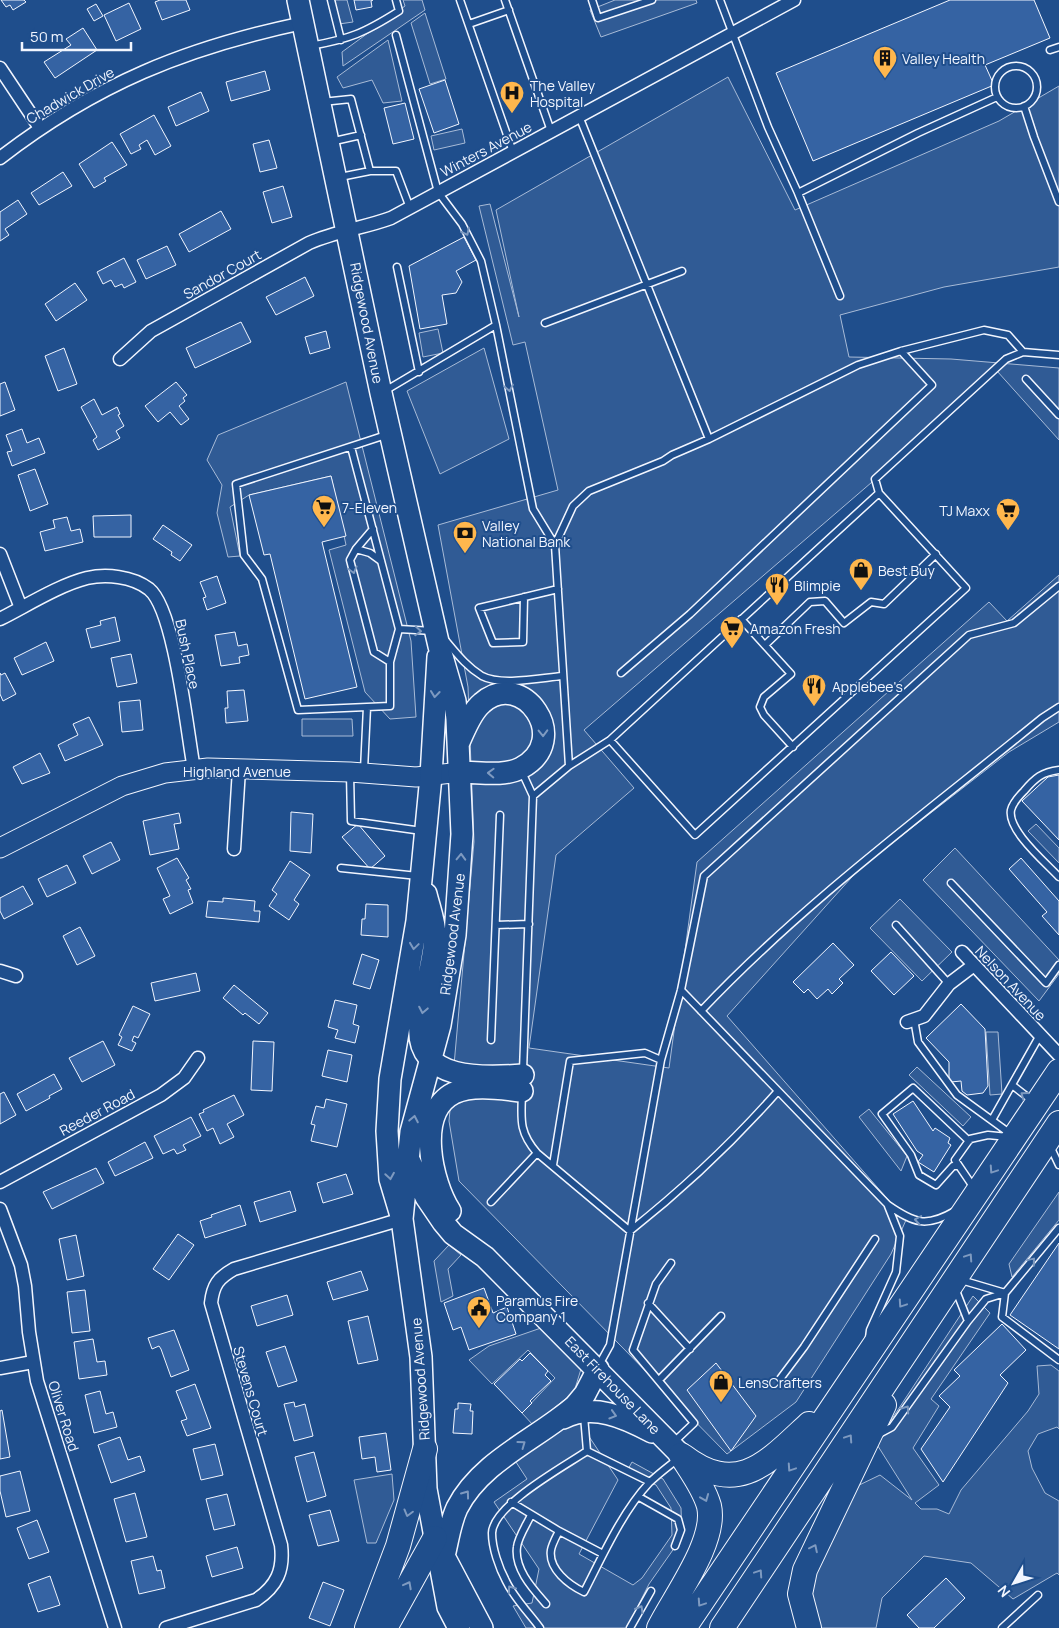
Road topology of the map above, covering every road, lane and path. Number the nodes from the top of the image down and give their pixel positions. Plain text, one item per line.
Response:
1 (298, 0) edge
2 (331, 0) edge
3 (396, 0) edge
4 (460, 0) edge
5 (505, 0) edge
6 (592, 0) edge
7 (652, 0) edge
8 (720, 0) edge
9 (794, 0) edge
10 (508, 10) junction
11 (303, 23) junction
12 (469, 24) junction
13 (732, 33) junction
14 (396, 36) dead end
15 (341, 40) junction
16 (308, 46) junction
17 (1059, 47) edge
18 (1050, 50) dead end
19 (0, 68) edge
20 (998, 97) junction
21 (320, 102) junction
22 (1024, 106) junction
23 (579, 116) junction
24 (40, 128) junction
25 (551, 132) junction
26 (361, 135) junction
27 (329, 143) junction
28 (513, 152) junction
29 (0, 158) edge
30 (370, 171) junction
31 (336, 178) junction
32 (438, 192) junction
33 (798, 193) junction
34 (1059, 202) edge
35 (410, 208) junction
36 (348, 230) junction
37 (397, 266) dead end
38 (682, 271) dead end
39 (646, 285) junction
40 (840, 296) dead end
41 (545, 323) dead end
42 (496, 325) junction
43 (901, 351) junction
44 (1023, 352) junction
45 (1059, 355) edge
46 (120, 359) dead end
47 (419, 372) junction
48 (1026, 379) dead end
49 (381, 393) junction
50 (1059, 415) edge
51 (390, 433) junction
52 (709, 439) junction
53 (351, 447) junction
54 (880, 493) junction
55 (373, 529) junction
56 (554, 545) junction
57 (356, 549) junction
58 (0, 554) edge
59 (936, 554) junction
60 (381, 561) junction
61 (1059, 586) edge
62 (558, 589) junction
63 (524, 597) junction
64 (21, 608) junction
65 (0, 619) edge
66 (741, 620) junction
67 (399, 629) junction
68 (438, 639) junction
69 (765, 645) junction
70 (390, 662) junction
71 (621, 674) dead end
72 (562, 676) junction
73 (367, 707) junction
74 (1059, 707) edge
75 (610, 740) junction
76 (458, 742) junction
77 (793, 747) junction
78 (569, 766) junction
79 (520, 768) junction
80 (194, 769) junction
81 (239, 769) junction
82 (1059, 770) edge
83 (461, 772) junction
84 (357, 773) junction
85 (431, 776) junction
86 (533, 796) junction
87 (500, 815) dead end
88 (426, 832) junction
89 (0, 848) edge
90 (234, 849) dead end
91 (341, 868) dead end
92 (422, 876) junction
93 (1059, 877) edge
94 (951, 883) dead end
95 (496, 924) junction
96 (529, 924) junction
97 (896, 925) dead end
98 (962, 952) dead end
99 (974, 965) junction
100 (1059, 965) edge
101 (0, 971) edge
102 (16, 976) dead end
103 (949, 984) junction
104 (680, 990) junction
105 (701, 1011) junction
106 (910, 1021) joint
107 (1040, 1035) junction
108 (491, 1040) dead end
109 (1059, 1055) edge
110 (198, 1058) dead end
111 (430, 1059) junction
112 (661, 1060) junction
113 (1059, 1071) edge
114 (522, 1083) junction
115 (1012, 1085) junction
116 (778, 1091) junction
117 (1037, 1104) junction
118 (992, 1120) junction
119 (1055, 1131) edge
120 (1014, 1137) junction
121 (969, 1141) junction
122 (537, 1153) junction
123 (409, 1159) junction
124 (553, 1165) junction
125 (1059, 1165) edge
126 (959, 1166) junction
127 (0, 1182) edge
128 (976, 1194) junction
129 (491, 1202) dead end
130 (888, 1205) junction
131 (0, 1209) edge
132 (402, 1220) junction
133 (1059, 1228) edge
134 (630, 1231) junction
135 (875, 1239) dead end
136 (485, 1257) junction
137 (671, 1263) dead end
138 (954, 1279) junction
139 (1005, 1293) junction
140 (648, 1304) junction
141 (721, 1316) dead end
142 (968, 1321) junction
143 (690, 1349) junction
144 (905, 1356) junction
145 (866, 1357) junction
146 (1059, 1360) edge
147 (33, 1362) junction
148 (0, 1368) edge
149 (598, 1368) junction
150 (780, 1379) dead end
151 (659, 1380) junction
152 (838, 1398) junction
153 (583, 1411) junction
154 (556, 1421) junction
155 (869, 1439) junction
156 (673, 1447) junction
157 (425, 1449) junction
158 (587, 1451) junction
159 (650, 1482) junction
160 (639, 1497) junction
161 (511, 1502) junction
162 (531, 1515) junction
163 (559, 1531) junction
164 (675, 1546) dead end
165 (439, 1547) junction
166 (604, 1554) junction
167 (651, 1590) dead end
168 (1038, 1595) dead end
169 (546, 1604) dead end
170 (115, 1628) edge
171 (166, 1628) edge
172 (367, 1628) edge
173 (385, 1628) edge
174 (459, 1628) edge
175 (482, 1628) edge
176 (540, 1628) edge
177 (630, 1628) edge
178 (659, 1628) edge
179 (684, 1628) edge
180 (722, 1628) edge
181 (809, 1628) edge
182 (1002, 1628) edge

1 - 11 main road, Ridgewood Avenue
2 - 15 lane
3 - 15 lane
4 - 12 lane
5 - 10 lane
6 - 7 lane
8 - 13 lane
9 - 13 street, Winters Avenue
10 - 12 lane
10 - 25 lane
11 - 16 main road, Ridgewood Avenue
11 - 24 street, Chadwick Drive
12 - 28 lane
13 - 23 street, Winters Avenue
13 - 33 lane
14 - 32 lane
15 - 16 lane
16 - 21 main road, Ridgewood Avenue
17 - 18 lane
19 - 24 street
20 - 22 lane
20 - 22 lane
20 - 33 lane
21 - 26 lane
21 - 27 main road, Ridgewood Avenue
22 - 34 lane
23 - 25 street, Winters Avenue
23 - 39 lane
24 - 29 street, Chadwick Drive
25 - 28 street, Winters Avenue
26 - 27 lane
26 - 30 lane
27 - 31 main road, Ridgewood Avenue
28 - 32 street, Winters Avenue
30 - 31 lane
30 - 35 lane
31 - 36 main road, Ridgewood Avenue
32 - 35 street, Winters Avenue
32 -> 42 lane
33 - 40 lane
35 - 36 street, Winters Avenue
36 - 46 street, Sandor Court
36 - 49 main road, Ridgewood Avenue
37 - 47 lane
38 - 39 lane
39 - 41 lane
39 - 52 lane
42 - 47 lane
42 -> 56 lane
43 - 44 lane
43 - 52 lane
43 - 71 lane
44 - 45 lane
44 - 54 lane
47 - 49 lane
48 - 50 lane
49 - 51 main road, Ridgewood Avenue
51 - 53 lane
51 - 68 main road, Ridgewood Avenue
52 - 56 lane
53 - 55 lane
53 - 73 lane
54 - 59 lane
54 - 66 lane
55 - 57 lane
55 - 60 lane
56 - 62 lane
57 - 60 lane
57 -> 70 lane
58 - 64 street
59 - 69 lane
59 - 77 lane
60 - 67 lane
61 - 104 lane
62 - 63 lane
62 - 72 lane
63 - 63 lane
64 - 65 street, Bush Place
64 - 80 street, Bush Place
66 - 69 lane
66 - 75 lane
67 -> 68 lane
67 - 70 lane
68 - 72 lane
68 - 76 main road, Ridgewood Avenue
68 -> 85 main road, Ridgewood Avenue
69 - 77 lane
70 - 73 lane
72 - 78 lane
73 - 84 lane
74 - 105 lane
75 - 77 lane
75 - 78 lane
76 -> 79 main road
76 - 83 main road, Ridgewood Avenue
78 - 86 lane
79 -> 83 main road
79 - 86 lane
80 - 81 street, Highland Avenue
80 - 89 street, Highland Avenue
81 - 84 street, Highland Avenue
81 - 90 street
82 - 93 lane
83 - 85 street, Highland Avenue
111 -> 83 main road, Ridgewood Avenue
84 - 85 street, Highland Avenue
84 - 88 lane
85 - 88 main road, Ridgewood Avenue
86 - 96 lane
87 - 95 lane
88 - 92 main road, Ridgewood Avenue
91 - 92 lane
92 -> 111 main road
92 -> 132 main road, Ridgewood Avenue
94 - 100 lane
95 - 96 lane
95 - 108 lane
96 - 114 lane
97 - 103 lane
98 - 99 street, Nelson Avenue
99 - 103 street
99 - 107 street, Nelson Avenue
101 - 102 street
103 - 106 street
104 - 105 lane
104 - 112 lane
105 - 116 lane
106 - 118 lane
107 - 109 street, Nelson Avenue
107 - 115 lane
110 - 127 street, Reeder Road
111 - 114 main road
123 -> 111 main road, Ridgewood Avenue
112 - 124 lane
112 - 134 lane
113 - 117 highway
114 - 122 lane
114 - 136 main road
117 -> 115 lane
115 - 118 lane
116 - 130 lane
116 - 134 lane
117 - 120 highway
118 - 120 lane
119 - 125 lane
138 -> 119 highway
120 - 121 lane
120 -> 128 highway
121 - 126 lane
121 - 126 lane
122 - 124 lane
122 - 129 lane
123 - 132 main road, Ridgewood Avenue
123 - 136 main road, East Firehouse Lane
124 - 134 lane
126 - 128 lane
128 -> 130 lane
128 -> 145 highway
130 - 145 lane
131 - 147 street, Oliver Road
132 - 157 main road, Ridgewood Avenue
132 - 171 street, Stevens Court
139 -> 133 lane
134 - 149 lane
135 - 150 lane
136 - 149 main road, East Firehouse Lane
137 - 140 lane
138 - 139 lane
138 - 142 lane
138 - 144 highway
139 - 142 lane
139 - 146 lane
140 - 143 lane
140 - 151 lane
141 - 143 lane
155 -> 142 lane
143 - 151 lane
144 - 155 highway
180 -> 144 highway
145 - 152 highway
147 - 148 street
147 - 170 street, Oliver Road
149 - 154 main road
149 - 156 main road, East Firehouse Lane
151 - 156 lane
152 - 156 highway
152 -> 179 highway
153 - 154 main road
153 -> 156 main road
153 - 158 lane
165 -> 154 main road
181 -> 155 highway
156 - 159 lane
156 -> 178 highway
157 - 165 main road, Ridgewood Avenue
157 -> 172 highway
158 - 159 lane
158 - 161 lane
159 - 160 lane
160 - 164 lane
160 - 166 lane
161 - 162 lane
176 -> 161 lane
162 - 163 lane
162 - 169 lane
163 - 166 lane
163 - 166 lane
173 -> 165 highway
165 - 174 main road, Ridgewood Avenue
165 - 175 main road, Ridgewood Avenue
177 -> 167 lane
168 - 182 lane

